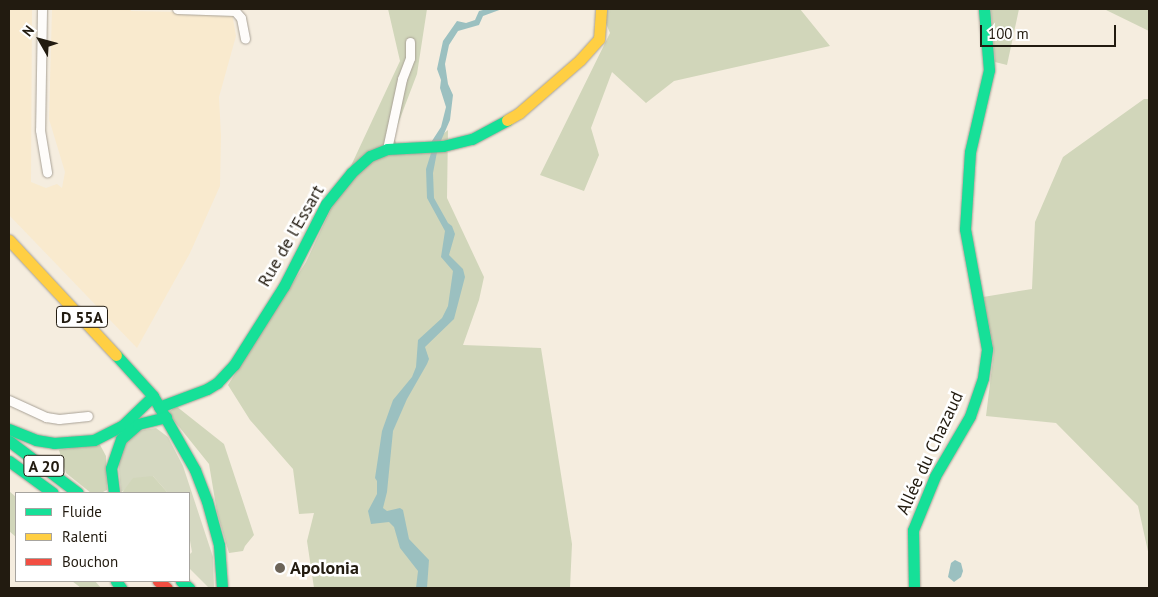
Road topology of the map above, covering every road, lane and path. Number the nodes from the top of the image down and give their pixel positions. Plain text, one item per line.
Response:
1 (42, 9) edge
2 (177, 9) edge
3 (601, 9) edge
4 (984, 9) edge
5 (245, 39) dead end
6 (410, 42) dead end
7 (387, 150) junction
8 (47, 172) dead end
9 (9, 240) edge
10 (152, 396) junction
11 (9, 400) edge
12 (159, 407) junction
13 (88, 416) dead end
14 (166, 417) junction
15 (9, 429) edge
16 (9, 441) edge
17 (9, 461) edge
18 (9, 470) edge
19 (35, 492) edge
20 (52, 492) edge
21 (77, 492) edge
22 (114, 492) edge
23 (222, 583) edge
24 (914, 588) edge

1 - 8 street
2 - 5 street
3 - 7 main road, Rue de l'Essart
4 - 24 main road, Allée du Chazaud
6 - 7 street
7 - 12 main road, Rue de l'Essart
9 - 10 main road, D 55A
10 - 12 main road, D 55A
10 - 15 main road
11 - 13 street
12 - 14 main road, D 55A
14 - 22 main road
14 - 23 main road, D 55A
16 - 21 main road, A 20
17 - 20 main road, A 20
18 - 19 main road

